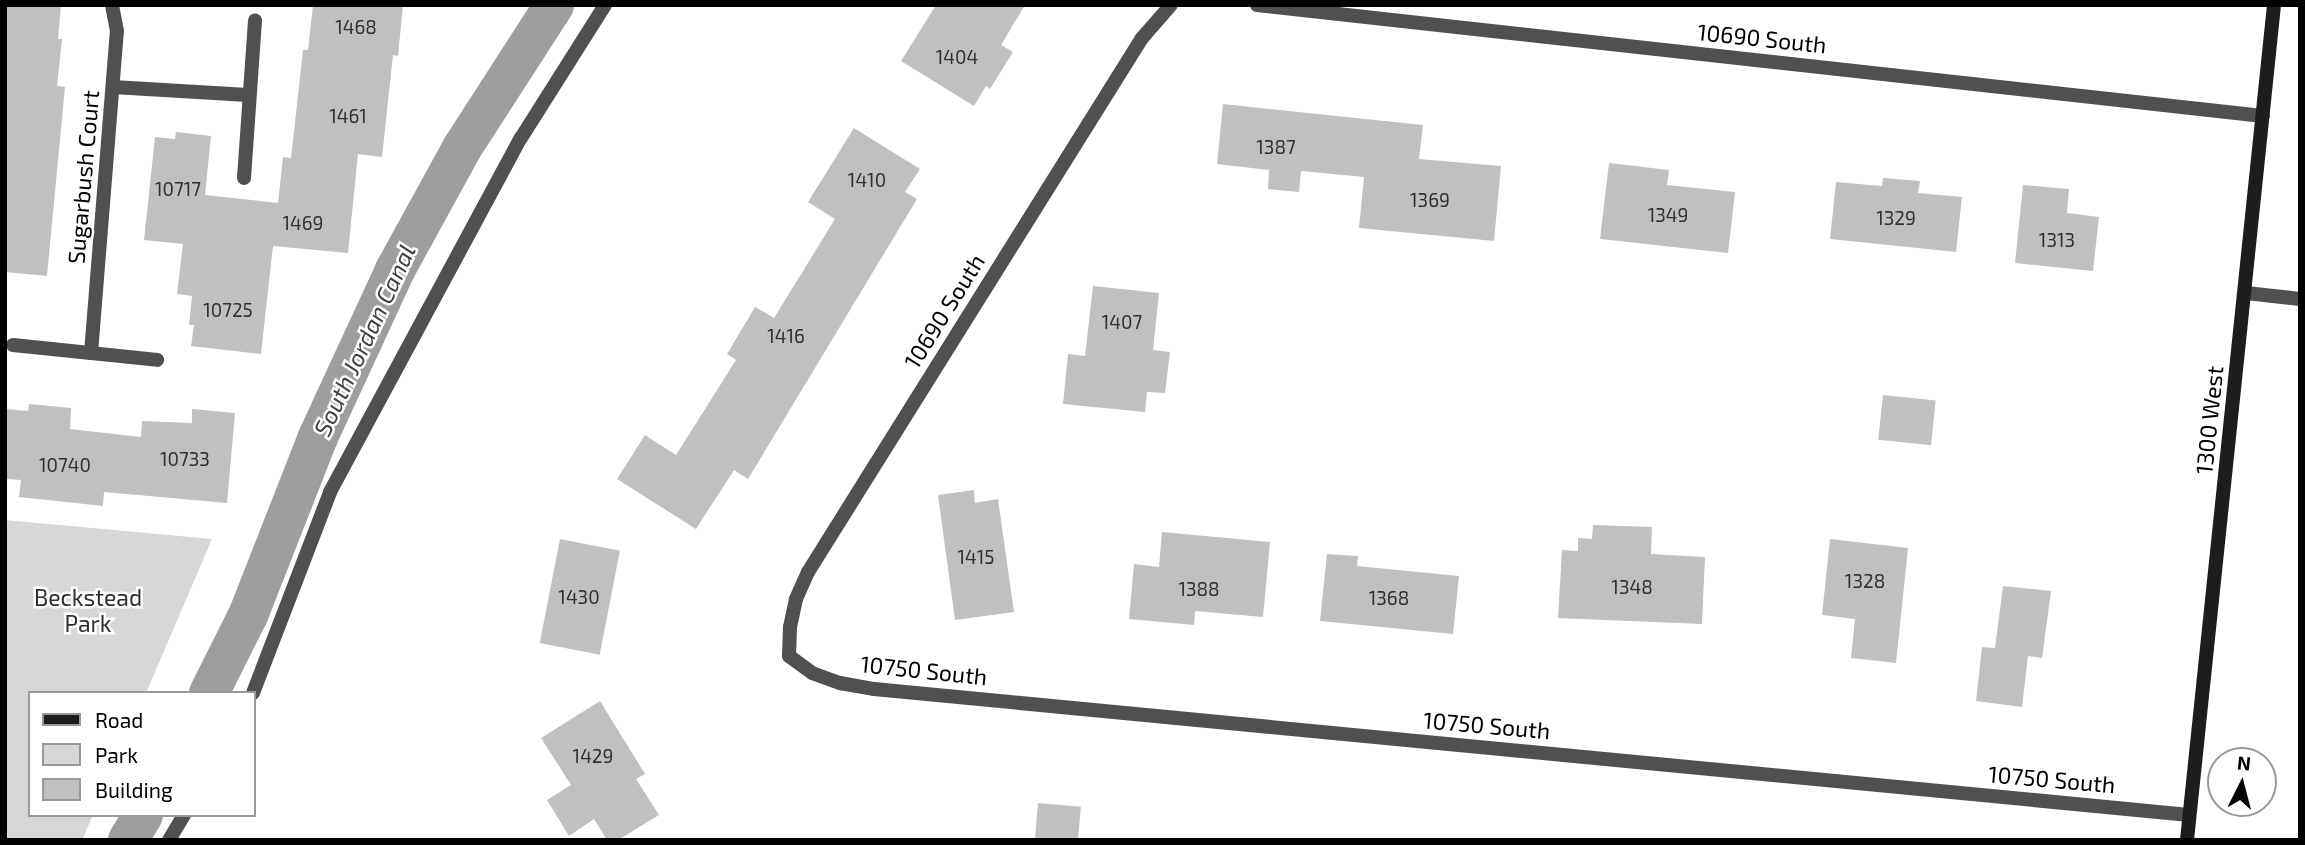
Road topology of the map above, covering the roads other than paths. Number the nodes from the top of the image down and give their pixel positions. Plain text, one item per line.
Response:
1 (112, 5) edge
2 (605, 5) edge
3 (1171, 5) edge
4 (1257, 5) edge
5 (2274, 5) edge
6 (255, 20) dead end
7 (113, 87) junction
8 (248, 94) junction
9 (2263, 116) junction
10 (243, 178) dead end
11 (2246, 293) junction
12 (2300, 299) edge
13 (13, 345) dead end
14 (91, 353) junction
15 (157, 360) dead end
16 (789, 656) joint
17 (254, 691) edge
18 (2189, 815) junction
19 (183, 817) edge
20 (169, 840) edge
21 (2187, 840) edge

1 - 7 street, Sugarbush Court
2 - 17 street
3 - 16 street, 10690 South
4 - 9 street, 10690 South
5 - 9 street, 1300 West
6 - 8 street
7 - 8 street
7 - 14 street, Sugarbush Court
8 - 10 street
9 - 11 street, 1300 West
11 - 12 street
11 - 18 street, 1300 West
13 - 14 street
14 - 15 street
16 - 18 street, 10750 South
18 - 21 street, 1300 West
19 - 20 street

